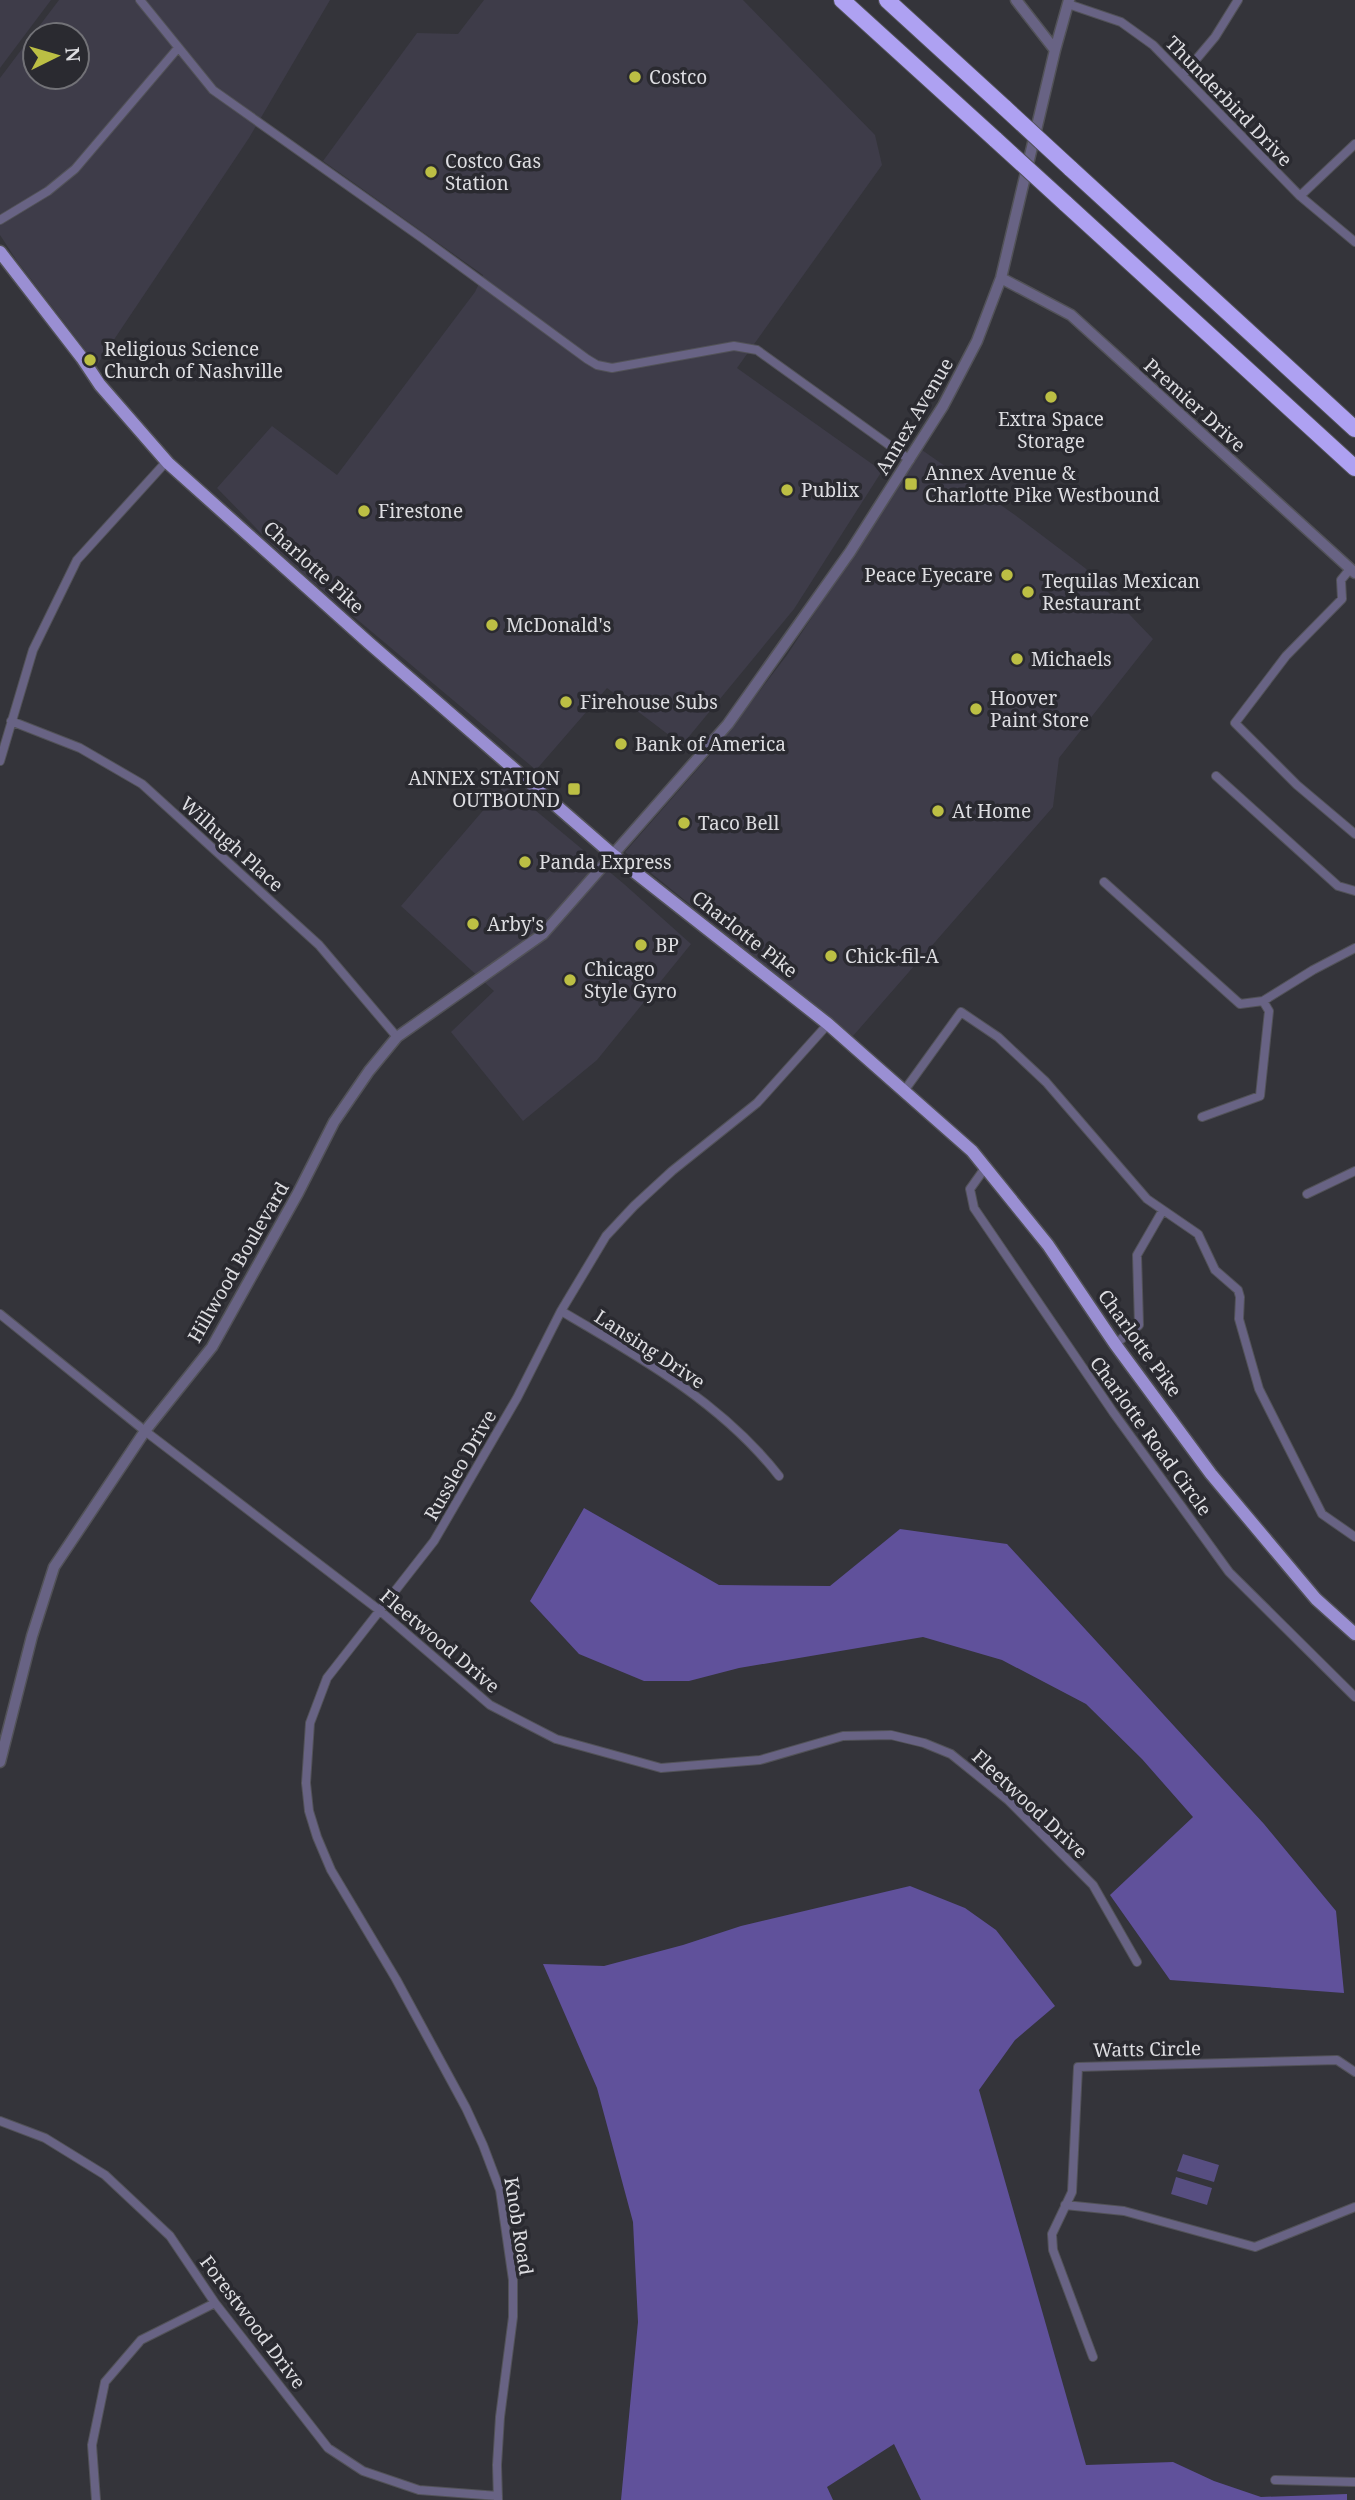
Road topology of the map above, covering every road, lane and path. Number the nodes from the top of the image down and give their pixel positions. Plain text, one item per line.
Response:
1 (140, 0) edge
2 (842, 0) edge
3 (887, 0) edge
4 (1016, 0) edge
5 (1238, 0) edge
6 (1069, 2) edge
7 (177, 48) junction
8 (1055, 50) junction
9 (1183, 75) junction
10 (1355, 144) edge
11 (1300, 197) junction
12 (0, 220) edge
13 (1355, 242) edge
14 (0, 252) edge
15 (1001, 278) junction
16 (1355, 429) edge
17 (910, 460) junction
18 (166, 461) junction
19 (1355, 468) edge
20 (1352, 571) edge
21 (11, 721) junction
22 (0, 761) edge
23 (1216, 776) dead end
24 (1355, 834) edge
25 (612, 853) junction
26 (1104, 882) dead end
27 (1355, 891) edge
28 (1355, 948) edge
29 (1264, 1001) junction
30 (828, 1024) junction
31 (397, 1037) junction
32 (904, 1091) junction
33 (1202, 1117) dead end
34 (985, 1168) junction
35 (1355, 1171) edge
36 (1307, 1194) dead end
37 (1163, 1210) junction
38 (561, 1311) junction
39 (0, 1314) edge
40 (1115, 1344) junction
41 (145, 1431) junction
42 (779, 1476) dead end
43 (1355, 1537) edge
44 (379, 1611) junction
45 (1355, 1634) edge
46 (1355, 1697) edge
47 (0, 1762) edge
48 (1137, 1962) dead end
49 (396, 1979) joint
50 (1355, 2072) edge
51 (0, 2121) edge
52 (1065, 2205) junction
53 (1355, 2207) edge
54 (215, 2303) junction
55 (1093, 2357) dead end
56 (1275, 2480) dead end
57 (1355, 2482) edge
58 (498, 2498) edge
59 (96, 2500) edge

1 - 7 street
2 - 19 highway, bridge
3 - 16 highway, bridge
4 - 8 street
5 - 9 street
6 - 8 street, Annex Avenue
6 - 9 street, Thunderbird Drive
7 - 12 street
7 - 17 street
8 - 15 street, Annex Avenue
9 - 11 street, Thunderbird Drive
10 - 11 street
11 - 13 street, Thunderbird Drive
14 - 18 main road, Charlotte Pike
15 - 17 street, Annex Avenue
15 - 20 street, Premier Drive
17 - 25 street, Annex Avenue
18 - 21 street
18 - 25 main road, Charlotte Pike
20 - 24 street
21 - 22 street
21 - 31 street, Wilhugh Place
23 - 27 street
25 - 30 main road, Charlotte Pike
25 - 31 street, Hillwood Boulevard
26 - 29 street
28 - 29 street
29 - 33 street
30 - 32 main road, Charlotte Pike
30 - 38 street, Russleo Drive
31 - 41 street, Hillwood Boulevard
32 - 34 main road, Charlotte Pike
32 - 37 street
34 - 40 main road, Charlotte Pike
34 - 46 street, Charlotte Road Circle
35 - 36 street
37 - 40 street
37 - 43 street
38 - 42 street, Lansing Drive
38 - 44 street, Russleo Drive
39 - 41 street, Fleetwood Drive
40 - 45 main road, Charlotte Pike
41 - 44 street, Fleetwood Drive
41 - 47 street, Hillwood Boulevard
44 - 48 street, Fleetwood Drive
44 - 49 street, Russleo Drive
49 - 58 street, Knob Road
50 - 52 street, Watts Circle
51 - 54 street, Forestwood Drive
52 - 53 street
52 - 55 street, Watts Circle
54 - 58 street, Forestwood Drive
54 - 59 street
56 - 57 street

